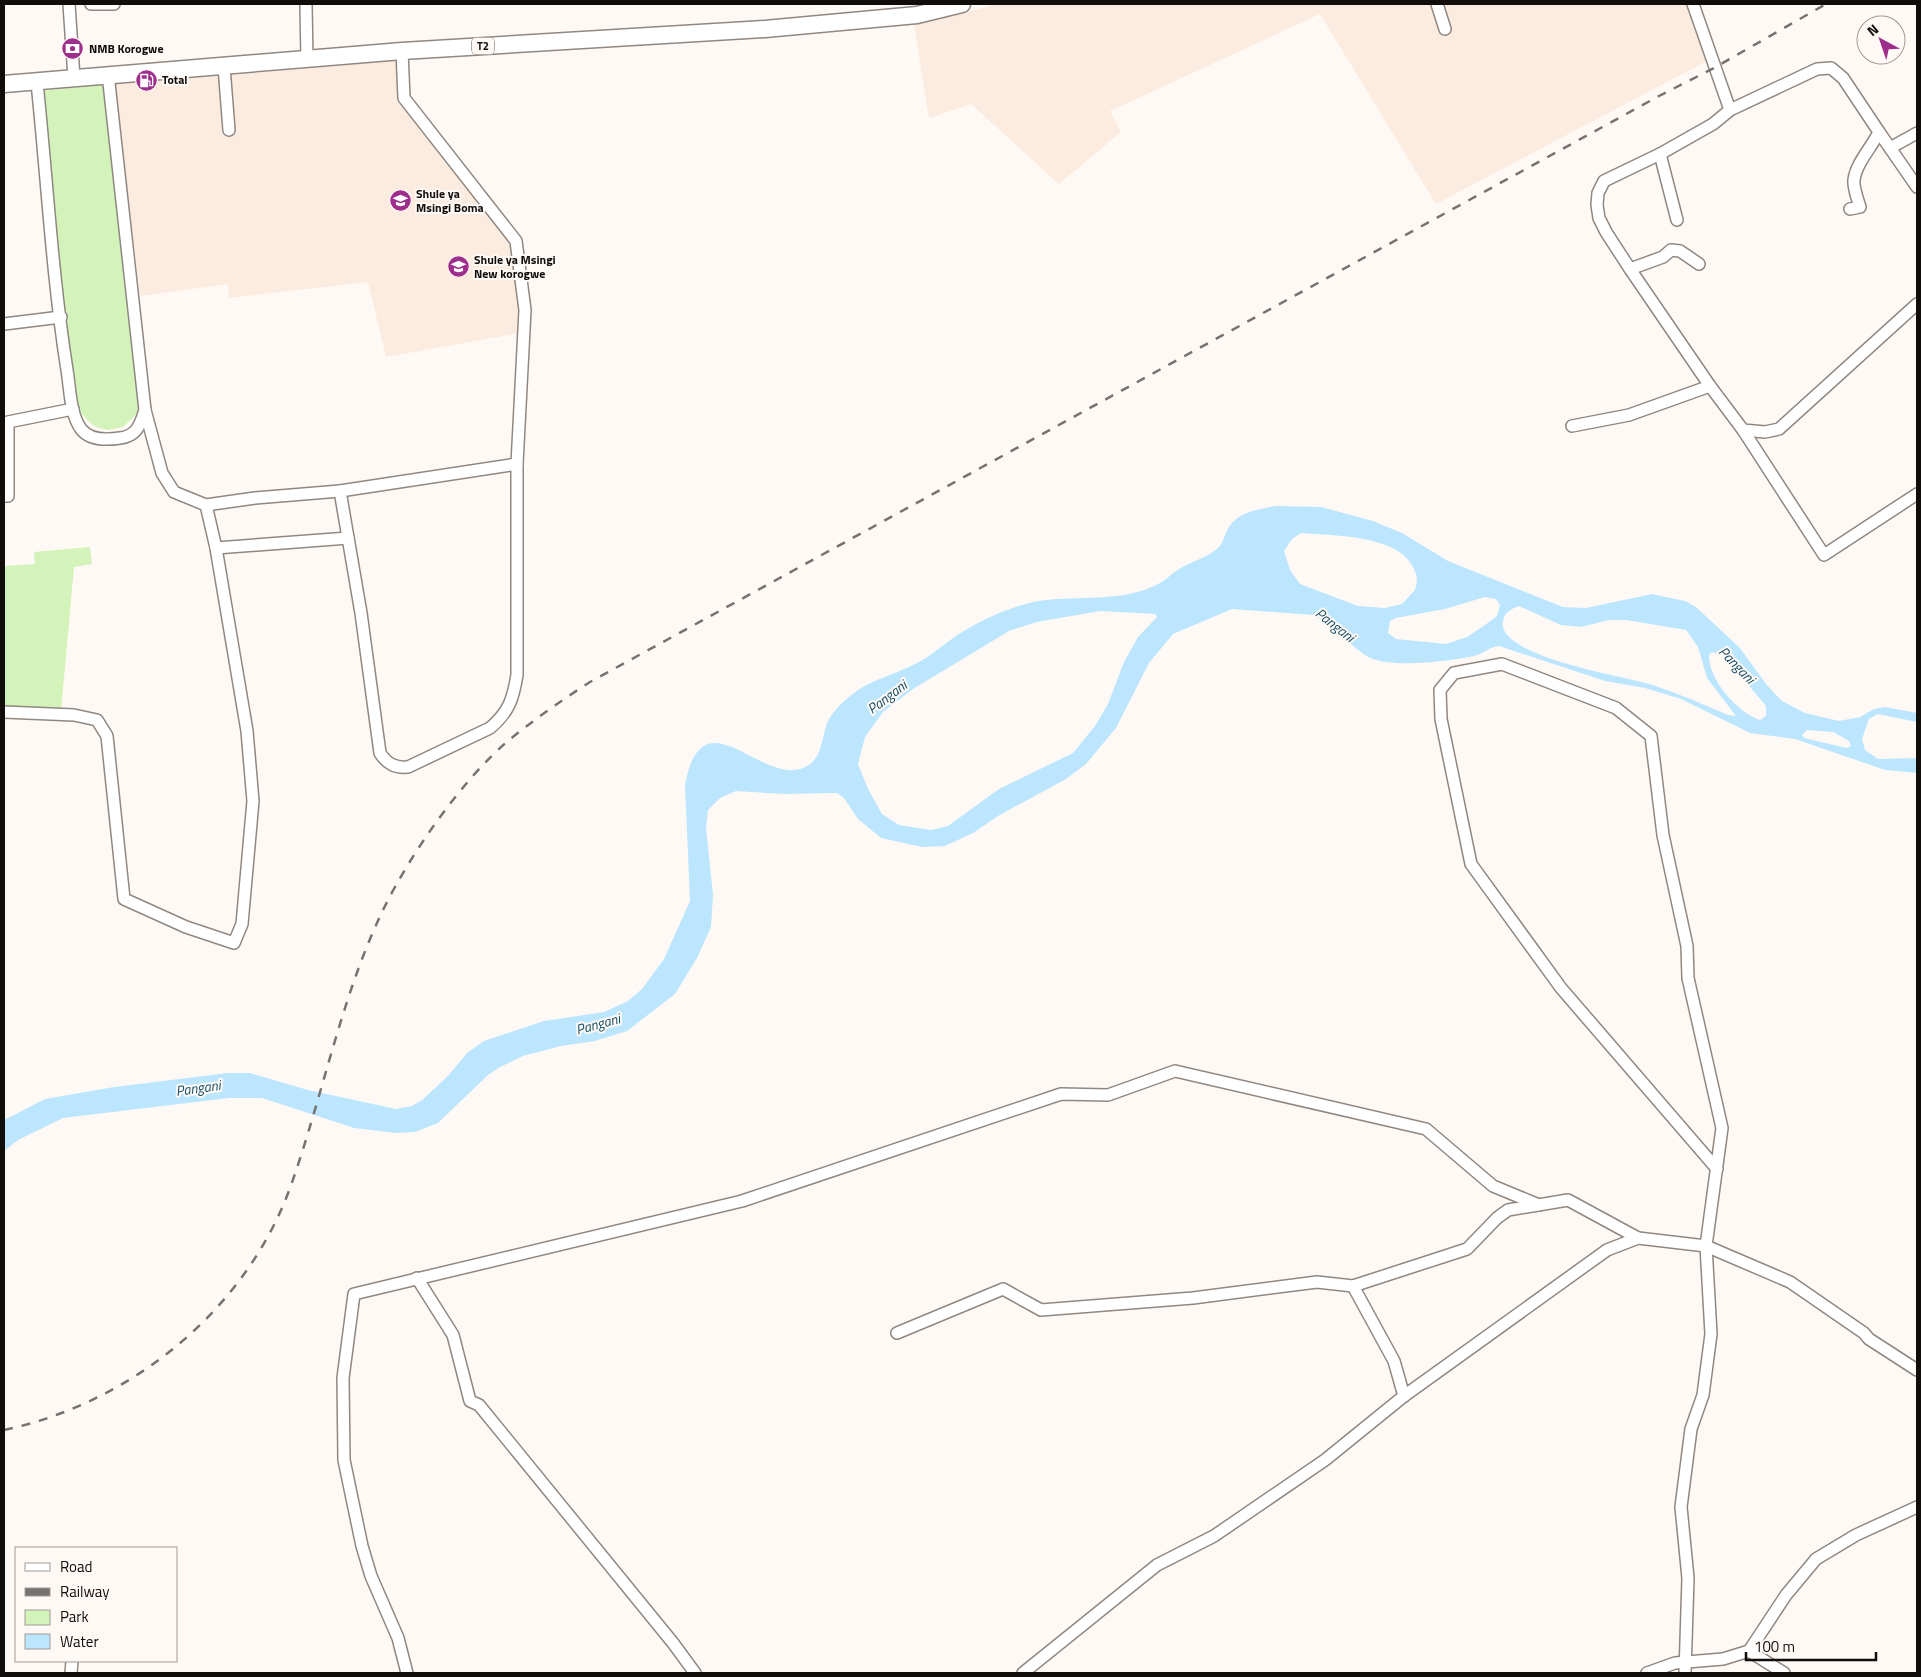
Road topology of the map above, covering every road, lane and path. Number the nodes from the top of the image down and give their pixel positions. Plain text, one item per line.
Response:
1 (69, 4) edge
2 (91, 4) edge
3 (114, 4) edge
4 (306, 4) edge
5 (962, 4) edge
6 (1437, 4) edge
7 (1693, 4) edge
8 (1445, 29) dead end
9 (402, 51) junction
10 (307, 60) junction
11 (224, 67) junction
12 (108, 74) junction
13 (74, 78) junction
14 (37, 83) junction
15 (4, 84) edge
16 (1730, 110) junction
17 (229, 130) dead end
18 (1879, 132) junction
19 (1917, 134) edge
20 (1890, 148) junction
21 (1660, 154) junction
22 (1917, 187) edge
23 (1850, 209) dead end
24 (1678, 220) dead end
25 (1699, 264) dead end
26 (1630, 269) junction
27 (1917, 304) edge
28 (60, 317) junction
29 (4, 324) edge
30 (1710, 386) junction
31 (73, 409) junction
32 (145, 410) junction
33 (1572, 426) dead end
34 (1743, 430) junction
35 (517, 464) junction
36 (340, 492) junction
37 (1917, 494) edge
38 (4, 496) edge
39 (206, 505) junction
40 (348, 538) junction
41 (216, 548) junction
42 (4, 712) edge
43 (1717, 1169) junction
44 (1540, 1205) junction
45 (1638, 1238) junction
46 (1706, 1246) junction
47 (417, 1278) junction
48 (1352, 1286) junction
49 (896, 1333) dead end
50 (1917, 1370) edge
51 (1404, 1396) junction
52 (1917, 1507) edge
53 (1749, 1651) junction
54 (1685, 1668) edge
55 (407, 1673) edge
56 (695, 1673) edge
57 (1023, 1673) edge
58 (1647, 1673) edge
59 (1784, 1673) edge

1 - 13 street
2 - 3 street
4 - 10 street
5 - 9 highway, T2
6 - 8 street
7 - 16 street
9 - 10 highway, T2
9 - 35 street
10 - 11 highway, T2
11 - 12 highway, T2
11 - 17 street
12 - 13 highway, T2
12 - 32 street
13 - 14 highway, T2
14 - 15 highway, T2
14 - 28 street
16 - 18 street
16 - 21 street
18 - 20 street
18 - 23 street
19 - 20 street
20 - 22 street
21 - 24 street
21 - 26 street
25 - 26 street
26 - 30 street
27 - 34 street
28 - 29 street
28 - 31 street
30 - 33 street
30 - 34 street
31 - 32 street
31 - 38 street
32 - 39 street
34 - 37 street
35 - 36 street
35 - 40 street
36 - 39 street
36 - 40 street
39 - 41 street
40 - 41 street
41 - 42 street
43 - 43 street
43 - 46 street
44 - 45 street
44 - 47 street
44 - 48 street
45 - 46 street
45 - 51 street
46 - 50 street
46 - 54 street
47 - 55 street
47 - 56 street
48 - 49 street
48 - 51 street
51 - 57 street
52 - 53 street
53 - 54 street
53 - 59 street
54 - 58 street

